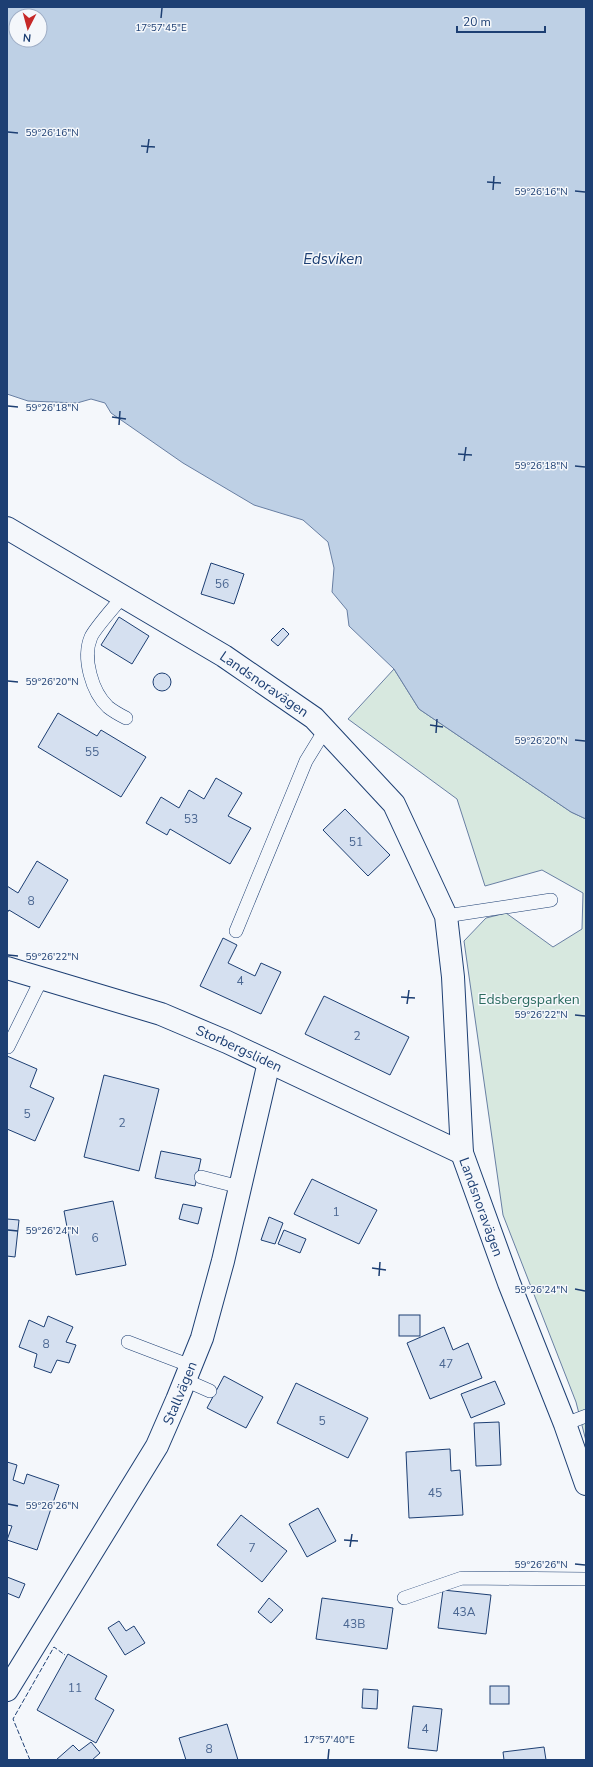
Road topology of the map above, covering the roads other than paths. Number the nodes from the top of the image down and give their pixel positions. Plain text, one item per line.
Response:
1 (7, 528) edge
2 (123, 596) junction
3 (126, 718) dead end
4 (325, 730) junction
5 (551, 900) dead end
6 (446, 916) junction
7 (236, 931) dead end
8 (7, 968) edge
9 (42, 978) junction
10 (8, 1047) dead end
11 (269, 1062) junction
12 (462, 1153) junction
13 (201, 1177) dead end
14 (240, 1187) junction
15 (128, 1342) dead end
16 (188, 1373) junction
17 (210, 1390) dead end
18 (586, 1416) edge
19 (566, 1424) junction
20 (586, 1484) edge
21 (586, 1579) edge
22 (404, 1598) dead end
23 (7, 1690) edge

1 - 2 street, Landsnoravägen
2 - 3 lane
2 - 4 street, Landsnoravägen
4 - 6 street, Landsnoravägen
4 - 7 lane
5 - 6 lane
6 - 12 street, Landsnoravägen
8 - 9 street, Storbergsliden
9 - 10 lane
9 - 11 street, Storbergsliden
11 - 12 street, Storbergsliden
11 - 14 street, Stallvägen
12 - 19 street, Landsnoravägen
13 - 14 lane
14 - 16 street, Stallvägen
15 - 16 lane
16 - 17 lane
16 - 23 street, Stallvägen
18 - 19 lane
19 - 20 street, Landsnoravägen
21 - 22 lane

